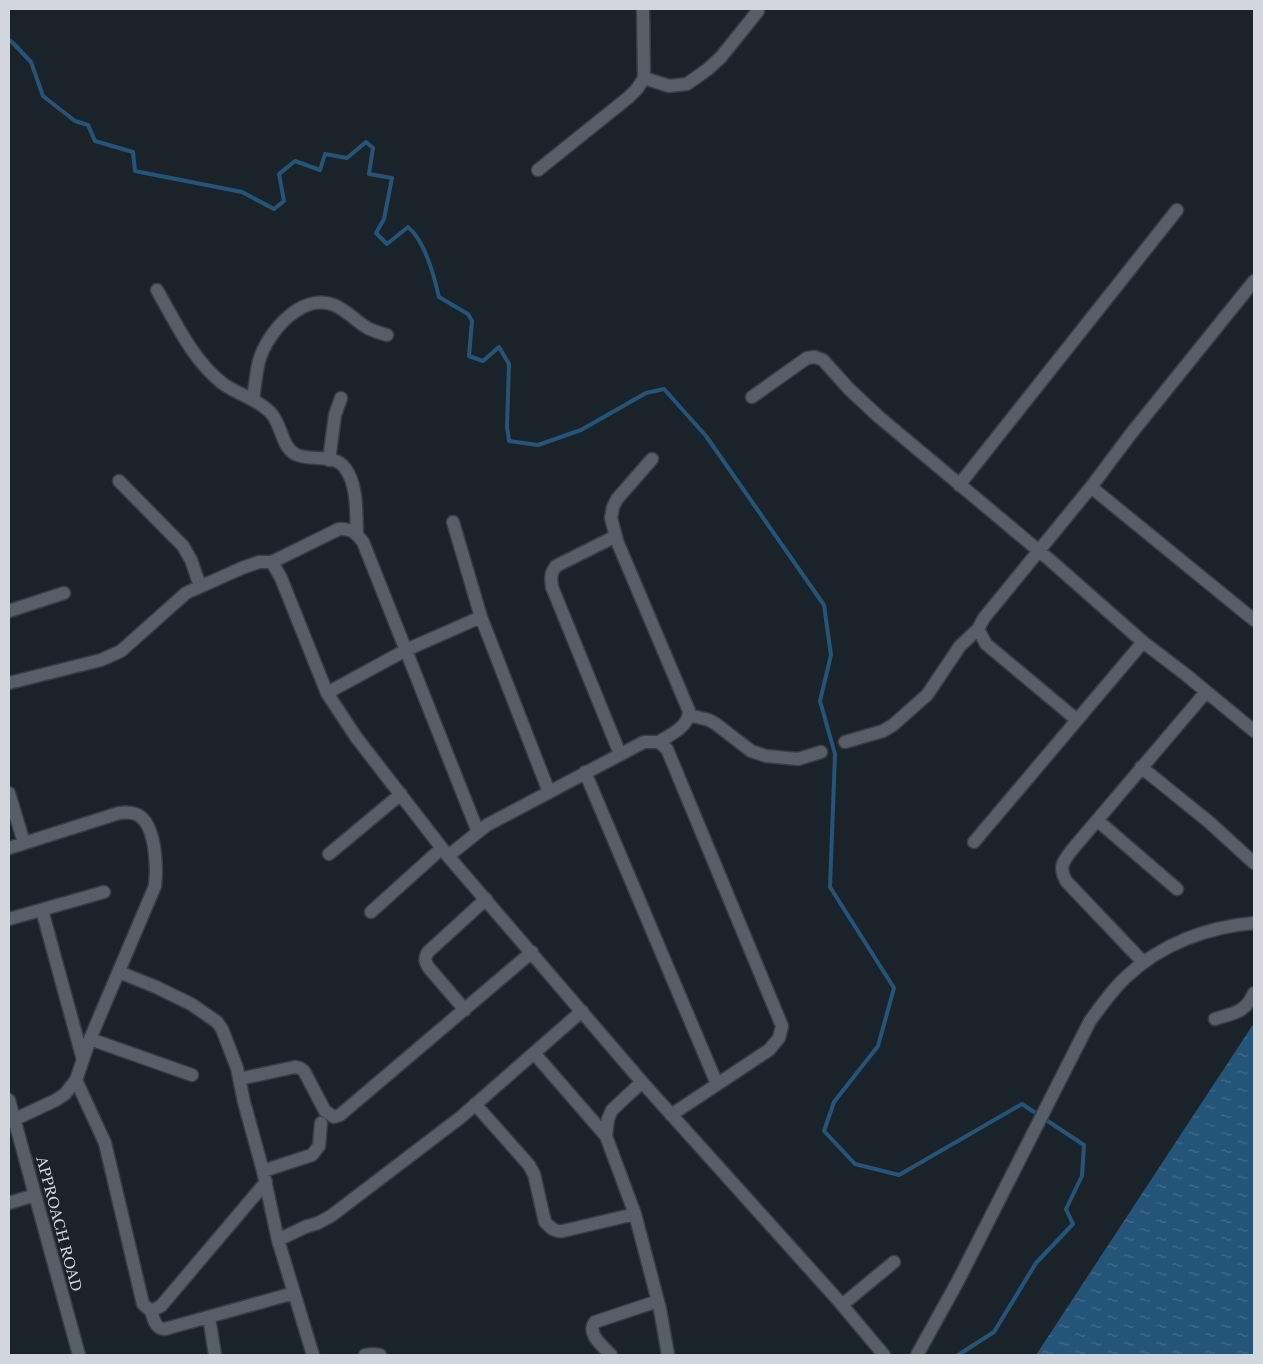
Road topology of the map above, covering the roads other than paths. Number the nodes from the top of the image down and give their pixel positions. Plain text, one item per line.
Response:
1 (643, 9) edge
2 (758, 9) edge
3 (644, 78) junction
4 (538, 170) dead end
5 (1177, 210) dead end
6 (1253, 286) edge
7 (157, 290) dead end
8 (387, 335) dead end
9 (752, 397) dead end
10 (341, 398) dead end
11 (253, 399) junction
12 (652, 458) dead end
13 (329, 460) junction
14 (119, 481) dead end
15 (959, 485) junction
16 (1091, 487) junction
17 (453, 522) dead end
18 (357, 534) junction
19 (616, 536) junction
20 (1039, 551) junction
21 (272, 562) junction
22 (200, 586) junction
23 (64, 593) dead end
24 (9, 611) edge
25 (481, 617) junction
26 (1254, 620) edge
27 (978, 629) junction
28 (1143, 642) junction
29 (406, 650) junction
30 (9, 684) edge
31 (1206, 692) junction
32 (327, 693) junction
33 (689, 715) junction
34 (1077, 720) junction
35 (1254, 731) edge
36 (659, 742) junction
37 (845, 742) dead end
38 (821, 752) dead end
39 (620, 754) junction
40 (1141, 767) junction
41 (585, 772) junction
42 (549, 792) junction
43 (9, 793) edge
44 (400, 794) junction
45 (1097, 820) junction
46 (478, 832) junction
47 (974, 842) dead end
48 (24, 843) junction
49 (9, 848) edge
50 (445, 852) junction
51 (329, 854) dead end
52 (1254, 863) edge
53 (1177, 889) dead end
54 (104, 892) dead end
55 (486, 899) junction
56 (42, 910) junction
57 (370, 912) dead end
58 (9, 920) edge
59 (1254, 924) edge
60 (532, 952) junction
61 (1143, 962) junction
62 (118, 972) junction
63 (1254, 993) edge
64 (465, 1010) junction
65 (582, 1010) junction
66 (1215, 1019) dead end
67 (90, 1039) junction
68 (534, 1053) junction
69 (83, 1060) junction
70 (192, 1075) dead end
71 (239, 1079) junction
72 (76, 1080) junction
73 (642, 1082) junction
74 (717, 1084) junction
75 (9, 1100) edge
76 (476, 1104) junction
77 (672, 1115) junction
78 (12, 1121) edge
79 (321, 1123) dead end
80 (606, 1136) junction
81 (265, 1177) junction
82 (36, 1195) junction
83 (9, 1203) edge
84 (635, 1214) junction
85 (278, 1240) junction
86 (894, 1262) dead end
87 (294, 1292) junction
88 (658, 1301) junction
89 (842, 1305) junction
90 (151, 1311) junction
91 (209, 1317) junction
92 (79, 1355) edge
93 (215, 1355) edge
94 (313, 1355) edge
95 (365, 1355) edge
96 (380, 1355) edge
97 (611, 1355) edge
98 (668, 1355) edge
99 (884, 1355) edge
100 (917, 1355) edge

1 - 3 street
2 - 3 street
3 - 4 street
5 - 15 street
6 - 16 street
7 - 11 street
8 - 11 street
9 - 15 street
10 - 13 street
11 - 13 street
12 - 19 street
13 - 18 street
14 - 22 street
15 - 20 street
16 - 20 street
16 - 26 street
17 - 25 street
18 - 21 street
18 - 29 street
19 - 33 street
19 - 39 street
20 - 27 street
20 - 28 street
21 - 22 street
21 - 32 street
22 - 30 street
23 - 24 street
25 - 29 street
25 - 42 street
27 - 34 street
27 - 37 street
28 - 31 street
28 - 34 street
29 - 32 street
29 - 46 street
31 - 35 street
31 - 40 street
32 - 44 street
33 - 36 street
33 - 38 street
34 - 47 street
36 - 39 street
36 - 74 street
39 - 41 street
40 - 45 street
40 - 52 street
41 - 42 street
41 - 74 street
42 - 46 street
43 - 48 street
44 - 50 street
44 - 51 street
45 - 53 street
45 - 61 street
46 - 50 street
48 - 49 street
48 - 62 street
50 - 55 street
50 - 57 street
54 - 56 street
55 - 60 street
55 - 64 street
56 - 58 street
56 - 69 street
59 - 61 street
60 - 64 street
60 - 65 street
61 - 100 street
62 - 67 street
62 - 71 street
63 - 66 street
64 - 71 street
65 - 68 street
65 - 73 street
67 - 69 street
67 - 70 street
68 - 76 street
68 - 80 street
69 - 72 street
71 - 81 street
72 - 78 street
72 - 90 street
73 - 77 street
73 - 80 street
74 - 77 street
75 - 78 street, APPROACH ROAD
76 - 84 street
76 - 85 street
77 - 89 street
78 - 82 street, APPROACH ROAD
79 - 81 street
80 - 84 street
81 - 85 street
81 - 90 street
82 - 83 street
82 - 92 street, APPROACH ROAD
84 - 88 street
85 - 87 street
86 - 89 street
87 - 91 street
87 - 94 street
88 - 97 street
88 - 98 street
89 - 99 street
90 - 91 street
91 - 93 street
95 - 96 street

